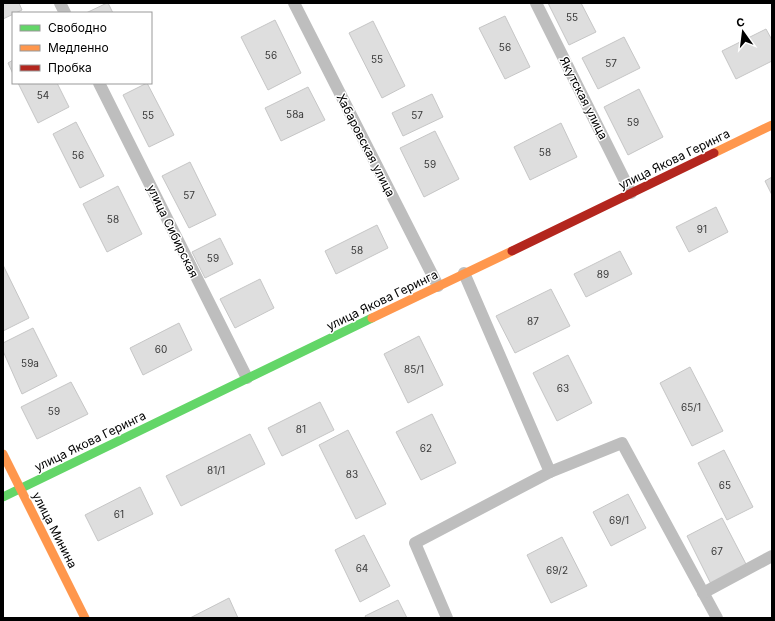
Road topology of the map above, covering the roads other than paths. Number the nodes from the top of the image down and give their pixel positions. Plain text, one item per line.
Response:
1 (294, 3) edge
2 (536, 3) edge
3 (100, 84) edge
4 (772, 124) edge
5 (631, 193) junction
6 (464, 273) junction
7 (438, 286) junction
8 (247, 378) junction
9 (3, 454) edge
10 (550, 472) junction
11 (20, 488) junction
12 (3, 497) edge
13 (772, 556) edge
14 (703, 593) junction
15 (85, 618) edge
16 (447, 618) edge
17 (717, 618) edge

1 - 7 lane, Хабаровская улица
2 - 5 lane, Якутская улица
3 - 8 lane, улица Сибирская
4 - 5 street, улица Якова Геринга
5 - 6 street, улица Якова Геринга
6 - 7 street, улица Якова Геринга
6 - 10 lane
7 - 8 street, улица Якова Геринга
8 - 11 street, улица Якова Геринга
9 - 11 street, улица Минина
10 - 14 lane
10 - 16 lane
11 - 12 street, улица Якова Геринга
11 - 15 street, улица Минина
13 - 14 lane
14 - 17 lane

